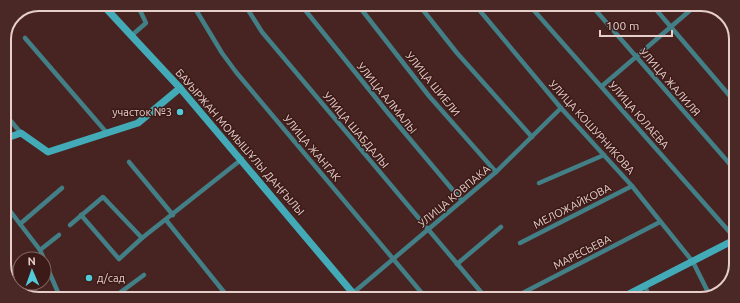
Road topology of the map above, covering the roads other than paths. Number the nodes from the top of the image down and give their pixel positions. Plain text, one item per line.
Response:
1 (108, 11) edge
2 (140, 11) edge
3 (197, 11) edge
4 (249, 11) edge
5 (306, 11) edge
6 (363, 11) edge
7 (423, 11) edge
8 (480, 11) edge
9 (534, 11) edge
10 (596, 11) edge
11 (658, 11) edge
12 (688, 11) edge
13 (671, 26) junction
14 (131, 36) junction
15 (25, 38) dead end
16 (636, 56) junction
17 (602, 86) junction
18 (180, 88) junction
19 (729, 95) edge
20 (561, 108) junction
21 (11, 121) edge
22 (21, 133) junction
23 (107, 133) junction
24 (11, 137) edge
25 (532, 138) junction
26 (604, 155) junction
27 (242, 159) junction
28 (129, 162) dead end
29 (729, 164) edge
30 (496, 172) junction
31 (539, 183) dead end
32 (632, 186) junction
33 (62, 188) dead end
34 (462, 201) junction
35 (11, 212) edge
36 (81, 215) junction
37 (173, 215) junction
38 (166, 220) junction
39 (660, 222) junction
40 (20, 224) junction
41 (70, 225) dead end
42 (501, 227) dead end
43 (427, 230) junction
44 (729, 232) edge
45 (59, 235) dead end
46 (142, 238) junction
47 (729, 241) edge
48 (520, 243) dead end
49 (40, 250) joint
50 (394, 258) junction
51 (693, 262) junction
52 (457, 264) junction
53 (144, 275) dead end
54 (52, 278) edge
55 (645, 286) junction
56 (708, 291) edge
57 (58, 292) edge
58 (121, 292) edge
59 (224, 292) edge
60 (353, 292) edge
61 (358, 292) edge
62 (421, 292) edge
63 (481, 292) edge
64 (525, 292) edge
65 (633, 292) edge
66 (647, 292) edge

1 - 14 main road, БАУЫРЖАН МОМЫШҰЛЫ ДАҢҒЫЛЫ
2 - 14 street
3 - 50 street, УЛИЦА ЖАНГАК
4 - 43 street, УЛИЦА ШАБДАЛЫ
5 - 34 street, УЛИЦА АЛМАЛЫ
6 - 30 street, УЛИЦА ШИЕЛИ
7 - 25 street
8 - 20 street, УЛИЦА КОШУРНИКОВА
9 - 17 street, УЛИЦА ЮЛАЕВА
10 - 16 street, УЛИЦА ЖАЛИЛЯ
11 - 13 street
12 - 13 street
13 - 16 street
13 - 19 street
14 - 18 main road, БАУЫРЖАН МОМЫШҰЛЫ ДАҢҒЫЛЫ
15 - 23 street
16 - 17 street
16 - 29 street, УЛИЦА ЖАЛИЛЯ
17 - 44 street, УЛИЦА ЮЛАЕВА
18 - 23 main road
18 - 27 main road, БАУЫРЖАН МОМЫШҰЛЫ ДАҢҒЫЛЫ
20 - 25 street, УЛИЦА КОВПАКА
20 - 26 street, УЛИЦА КОШУРНИКОВА
21 - 22 street
22 - 23 main road
22 - 24 main road
25 - 30 street, УЛИЦА КОВПАКА
26 - 31 street
26 - 32 street, УЛИЦА КОШУРНИКОВА
27 - 37 street
27 - 60 main road, БАУЫРЖАН МОМЫШҰЛЫ ДАҢҒЫЛЫ
28 - 37 street
30 - 34 street, УЛИЦА КОВПАКА
32 - 39 street, УЛИЦА КОШУРНИКОВА
32 - 48 street, МЕЛОЖАЙКОВА
33 - 40 street
34 - 43 street, УЛИЦА КОВПАКА
35 - 40 street
36 - 41 street
36 - 46 street
36 - 46 street
37 - 38 street
38 - 46 street
38 - 59 street
39 - 51 street, УЛИЦА КОШУРНИКОВА
39 - 64 street, МАРЕСЬЕВА
40 - 49 street
42 - 52 street
43 - 50 street, УЛИЦА КОВПАКА
43 - 52 street, УЛИЦА ШАБДАЛЫ
45 - 49 street
47 - 51 main road
50 - 61 street, УЛИЦА КОВПАКА
50 - 62 street, УЛИЦА ЖАНГАК
51 - 55 main road
51 - 56 street, УЛИЦА КОШУРНИКОВА
52 - 63 street, УЛИЦА ШАБДАЛЫ
53 - 58 street
54 - 57 street
55 - 65 main road
55 - 66 street

